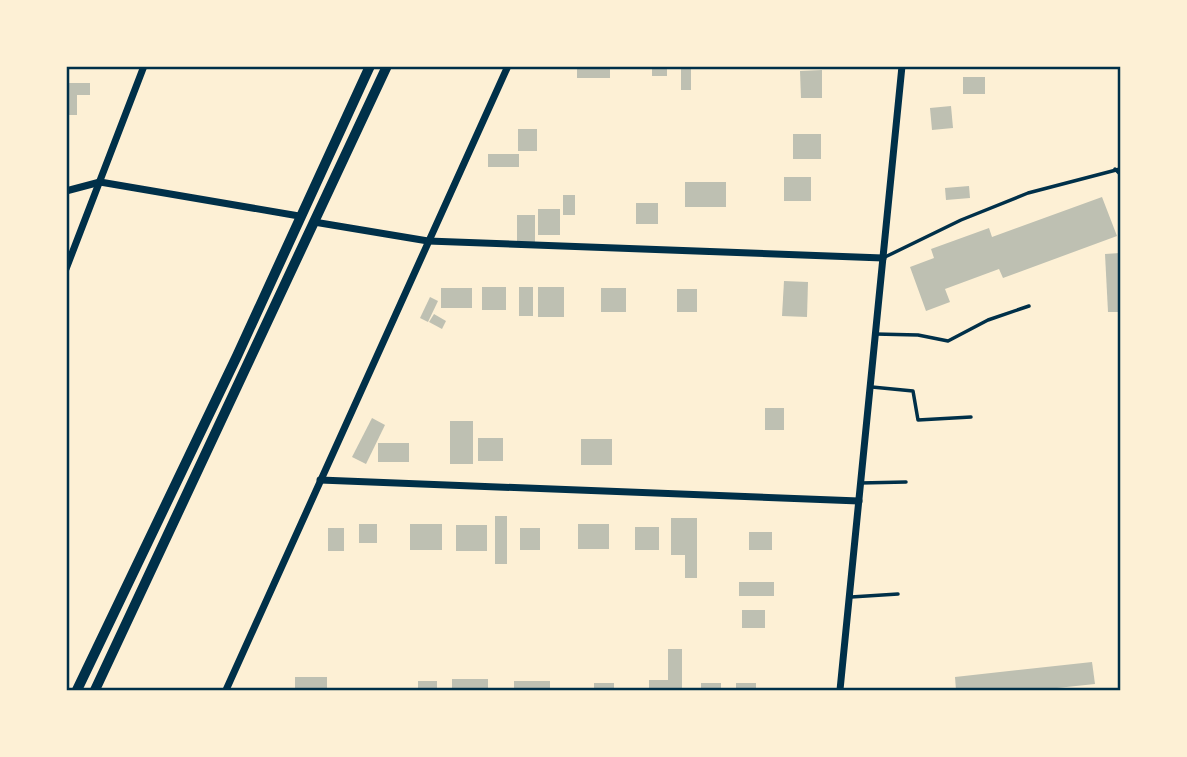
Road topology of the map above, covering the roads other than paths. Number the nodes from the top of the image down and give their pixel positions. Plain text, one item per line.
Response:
1 (144, 66) edge
2 (370, 66) edge
3 (387, 66) edge
4 (509, 66) edge
5 (902, 66) edge
6 (1115, 169) junction
7 (1121, 169) edge
8 (1121, 174) edge
9 (100, 182) junction
10 (66, 191) edge
11 (299, 216) junction
12 (314, 222) junction
13 (428, 241) junction
14 (883, 258) junction
15 (66, 269) edge
16 (1029, 306) dead end
17 (875, 334) junction
18 (870, 387) junction
19 (971, 417) dead end
20 (320, 481) junction
21 (906, 482) dead end
22 (860, 483) junction
23 (859, 501) junction
24 (898, 594) dead end
25 (849, 597) junction
26 (77, 691) edge
27 (95, 691) edge
28 (226, 691) edge
29 (840, 691) edge

1 - 9 street
2 - 11 main road
3 - 12 main road
4 - 13 street
5 - 14 street
6 - 7 lane
6 - 8 lane
6 - 14 lane
9 - 10 street
9 - 11 street
9 - 15 street
11 - 26 main road
12 - 13 street
12 - 27 main road
13 - 14 street
13 - 20 street
14 - 17 street
16 - 17 lane
17 - 18 street
18 - 19 lane
18 - 22 street
20 - 23 street
20 - 28 street
21 - 22 lane
22 - 23 street
23 - 25 street
24 - 25 lane
25 - 29 street

